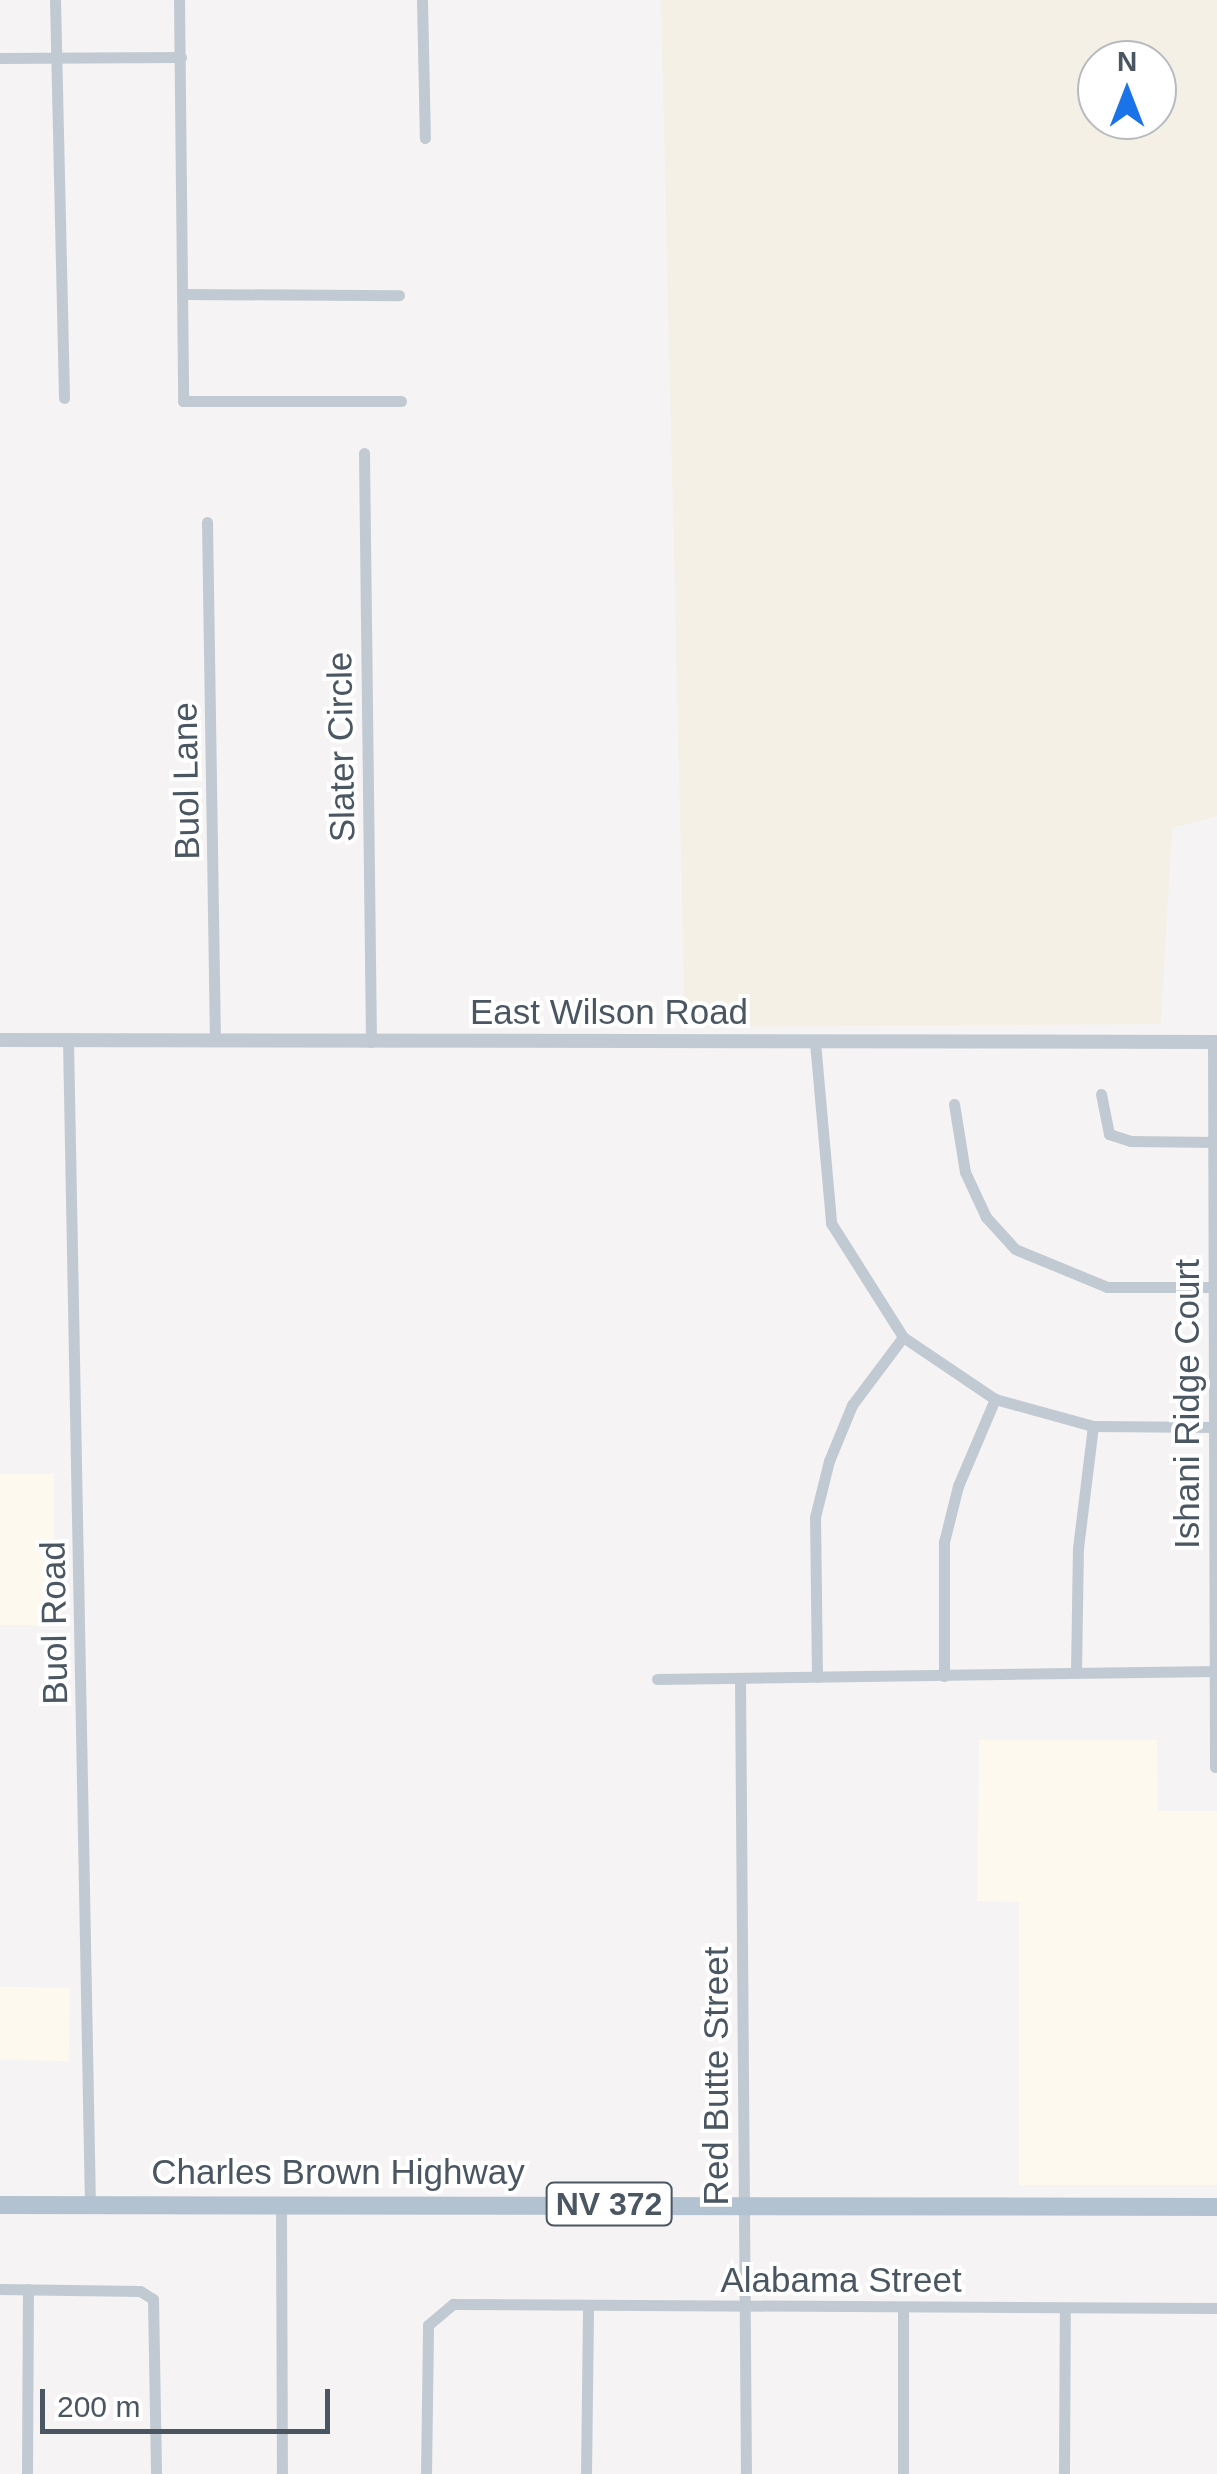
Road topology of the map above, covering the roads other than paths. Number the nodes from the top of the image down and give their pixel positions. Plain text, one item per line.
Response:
1 (56, 0) edge
2 (179, 0) edge
3 (422, 0) edge
4 (57, 57) junction
5 (182, 57) junction
6 (0, 58) edge
7 (425, 138) dead end
8 (182, 294) junction
9 (399, 295) dead end
10 (64, 398) dead end
11 (402, 400) dead end
12 (364, 453) dead end
13 (207, 522) dead end
14 (0, 1040) edge
15 (68, 1040) junction
16 (215, 1040) junction
17 (371, 1042) junction
18 (816, 1042) junction
19 (1215, 1042) edge
20 (1101, 1094) dead end
21 (954, 1104) dead end
22 (1215, 1142) edge
23 (1214, 1286) junction
24 (904, 1336) junction
25 (995, 1399) junction
26 (1092, 1426) junction
27 (1216, 1427) edge
28 (1216, 1670) edge
29 (1076, 1672) junction
30 (944, 1676) junction
31 (817, 1677) junction
32 (657, 1679) dead end
33 (740, 1679) junction
34 (1215, 1766) edge
35 (90, 2204) junction
36 (281, 2204) junction
37 (744, 2204) junction
38 (0, 2205) edge
39 (1217, 2206) edge
40 (0, 2289) edge
41 (34, 2289) junction
42 (588, 2306) junction
43 (746, 2307) junction
44 (903, 2308) junction
45 (1065, 2308) junction
46 (1217, 2308) edge
47 (27, 2474) edge
48 (156, 2474) edge
49 (282, 2474) edge
50 (426, 2474) edge
51 (586, 2474) edge
52 (746, 2474) edge
53 (903, 2474) edge
54 (1064, 2474) edge

1 - 4 street
2 - 5 street
3 - 7 street
4 - 5 street
4 - 6 street
4 - 10 street
5 - 8 street
8 - 9 street
8 - 11 street
12 - 17 street, Slater Circle
13 - 16 street, Buol Lane
14 - 15 street, East Wilson Road
15 - 16 street, East Wilson Road
15 - 35 street, Buol Road
16 - 17 street, East Wilson Road
17 - 18 street, East Wilson Road
18 - 19 street, East Wilson Road
18 - 24 street
19 - 22 street, Ishani Ridge Court
20 - 22 street
21 - 23 street
22 - 23 street, Ishani Ridge Court
23 - 27 street, Ishani Ridge Court
24 - 25 street
24 - 31 street
25 - 26 street
25 - 30 street
26 - 27 street
26 - 29 street
27 - 28 street, Ishani Ridge Court
28 - 29 street
28 - 34 street, Ishani Ridge Court
29 - 30 street
30 - 31 street
31 - 33 street
32 - 33 street
33 - 37 street, Red Butte Street
35 - 36 main road, Charles Brown Highway / NV 372
35 - 38 main road, Charles Brown Highway / NV 372
36 - 37 main road, Charles Brown Highway / NV 372
36 - 49 street
37 - 39 main road, Charles Brown Highway / NV 372
37 - 43 street, Red Butte Street
40 - 41 street
41 - 47 street
41 - 48 street
42 - 43 street, Alabama Street
42 - 50 street, Alabama Street
42 - 51 street
43 - 44 street, Alabama Street
43 - 52 street, Red Butte Street
44 - 45 street, Alabama Street
44 - 53 street
45 - 46 street, Alabama Street
45 - 54 street

